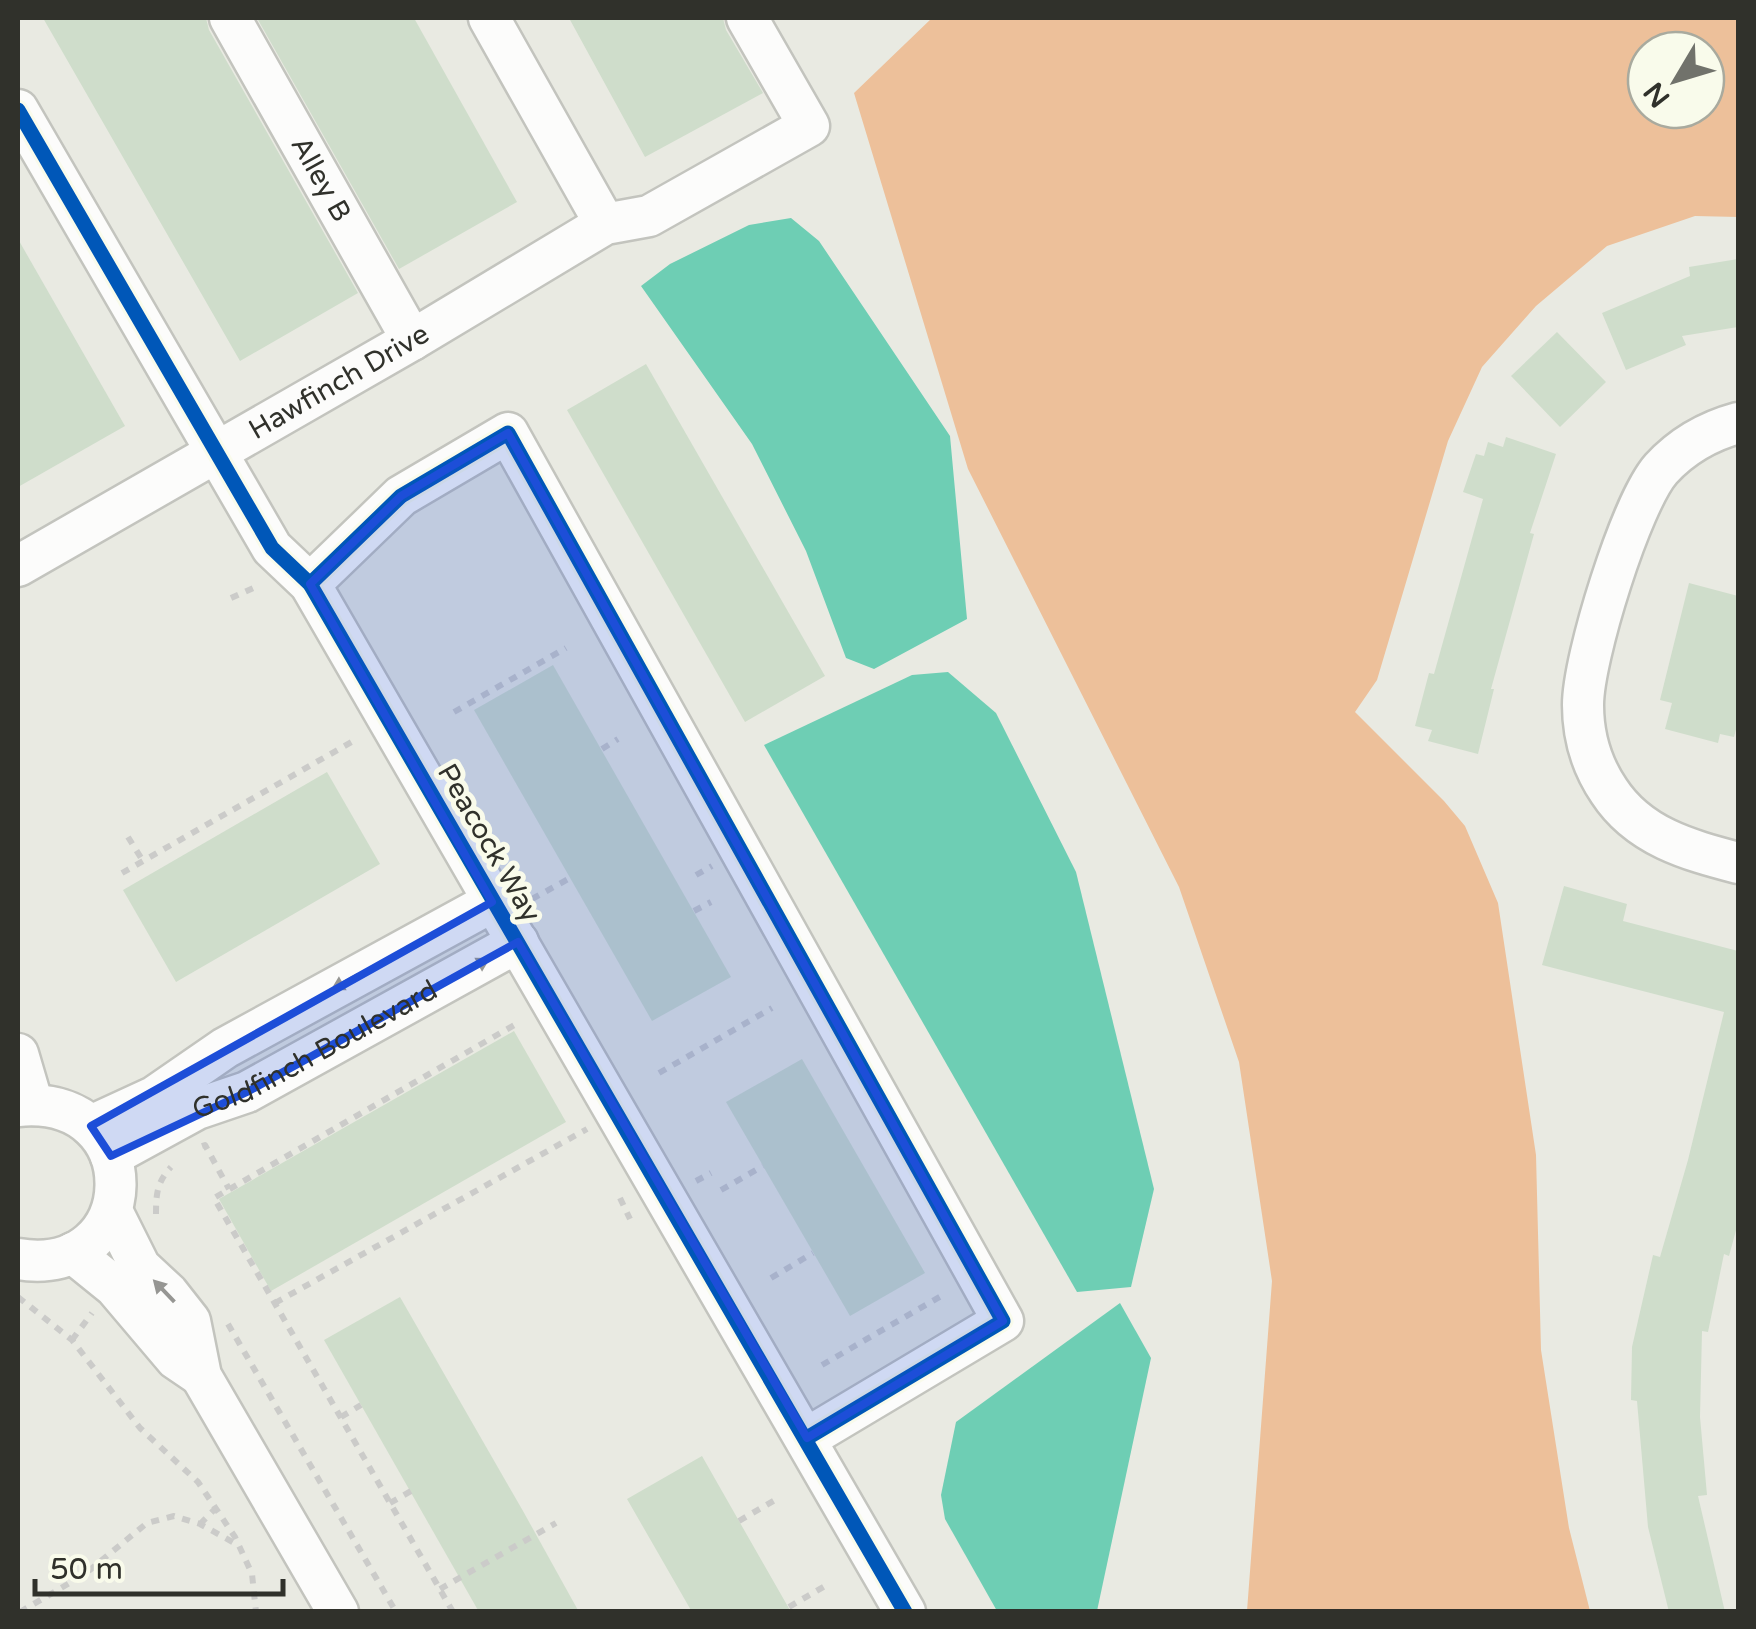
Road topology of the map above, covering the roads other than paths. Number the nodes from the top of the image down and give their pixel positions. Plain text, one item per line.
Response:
1 (230, 18) edge
2 (490, 18) edge
3 (748, 18) edge
4 (18, 110) edge
5 (605, 224) junction
6 (412, 340) junction
7 (1738, 423) edge
8 (216, 452) junction
9 (18, 564) edge
10 (310, 584) junction
11 (1738, 864) edge
12 (510, 902) junction
13 (518, 942) junction
14 (18, 1054) edge
15 (25, 1105) edge
16 (101, 1141) junction
17 (112, 1211) junction
18 (73, 1253) junction
19 (18, 1260) edge
20 (201, 1376) junction
21 (807, 1438) junction
22 (338, 1612) edge
23 (906, 1612) edge

1 - 6 street, Alley B
2 - 5 street
3 - 5 street, Hawfinch Drive
4 - 8 street, Peacock Way
5 - 6 street, Hawfinch Drive
6 - 8 street, Hawfinch Drive
7 - 11 street
8 - 9 street, Hawfinch Drive
8 - 10 street, Peacock Way
10 - 12 street, Peacock Way
10 - 21 street
12 - 13 street, Peacock Way
12 -> 16 street, Goldfinch Boulevard
16 -> 13 street, Goldfinch Boulevard
13 - 21 street, Peacock Way
14 - 15 street
15 - 16 street
16 - 17 street
17 - 18 street
20 -> 17 street
18 - 19 street
18 - 20 street
20 - 22 street
21 - 23 street, Peacock Way

